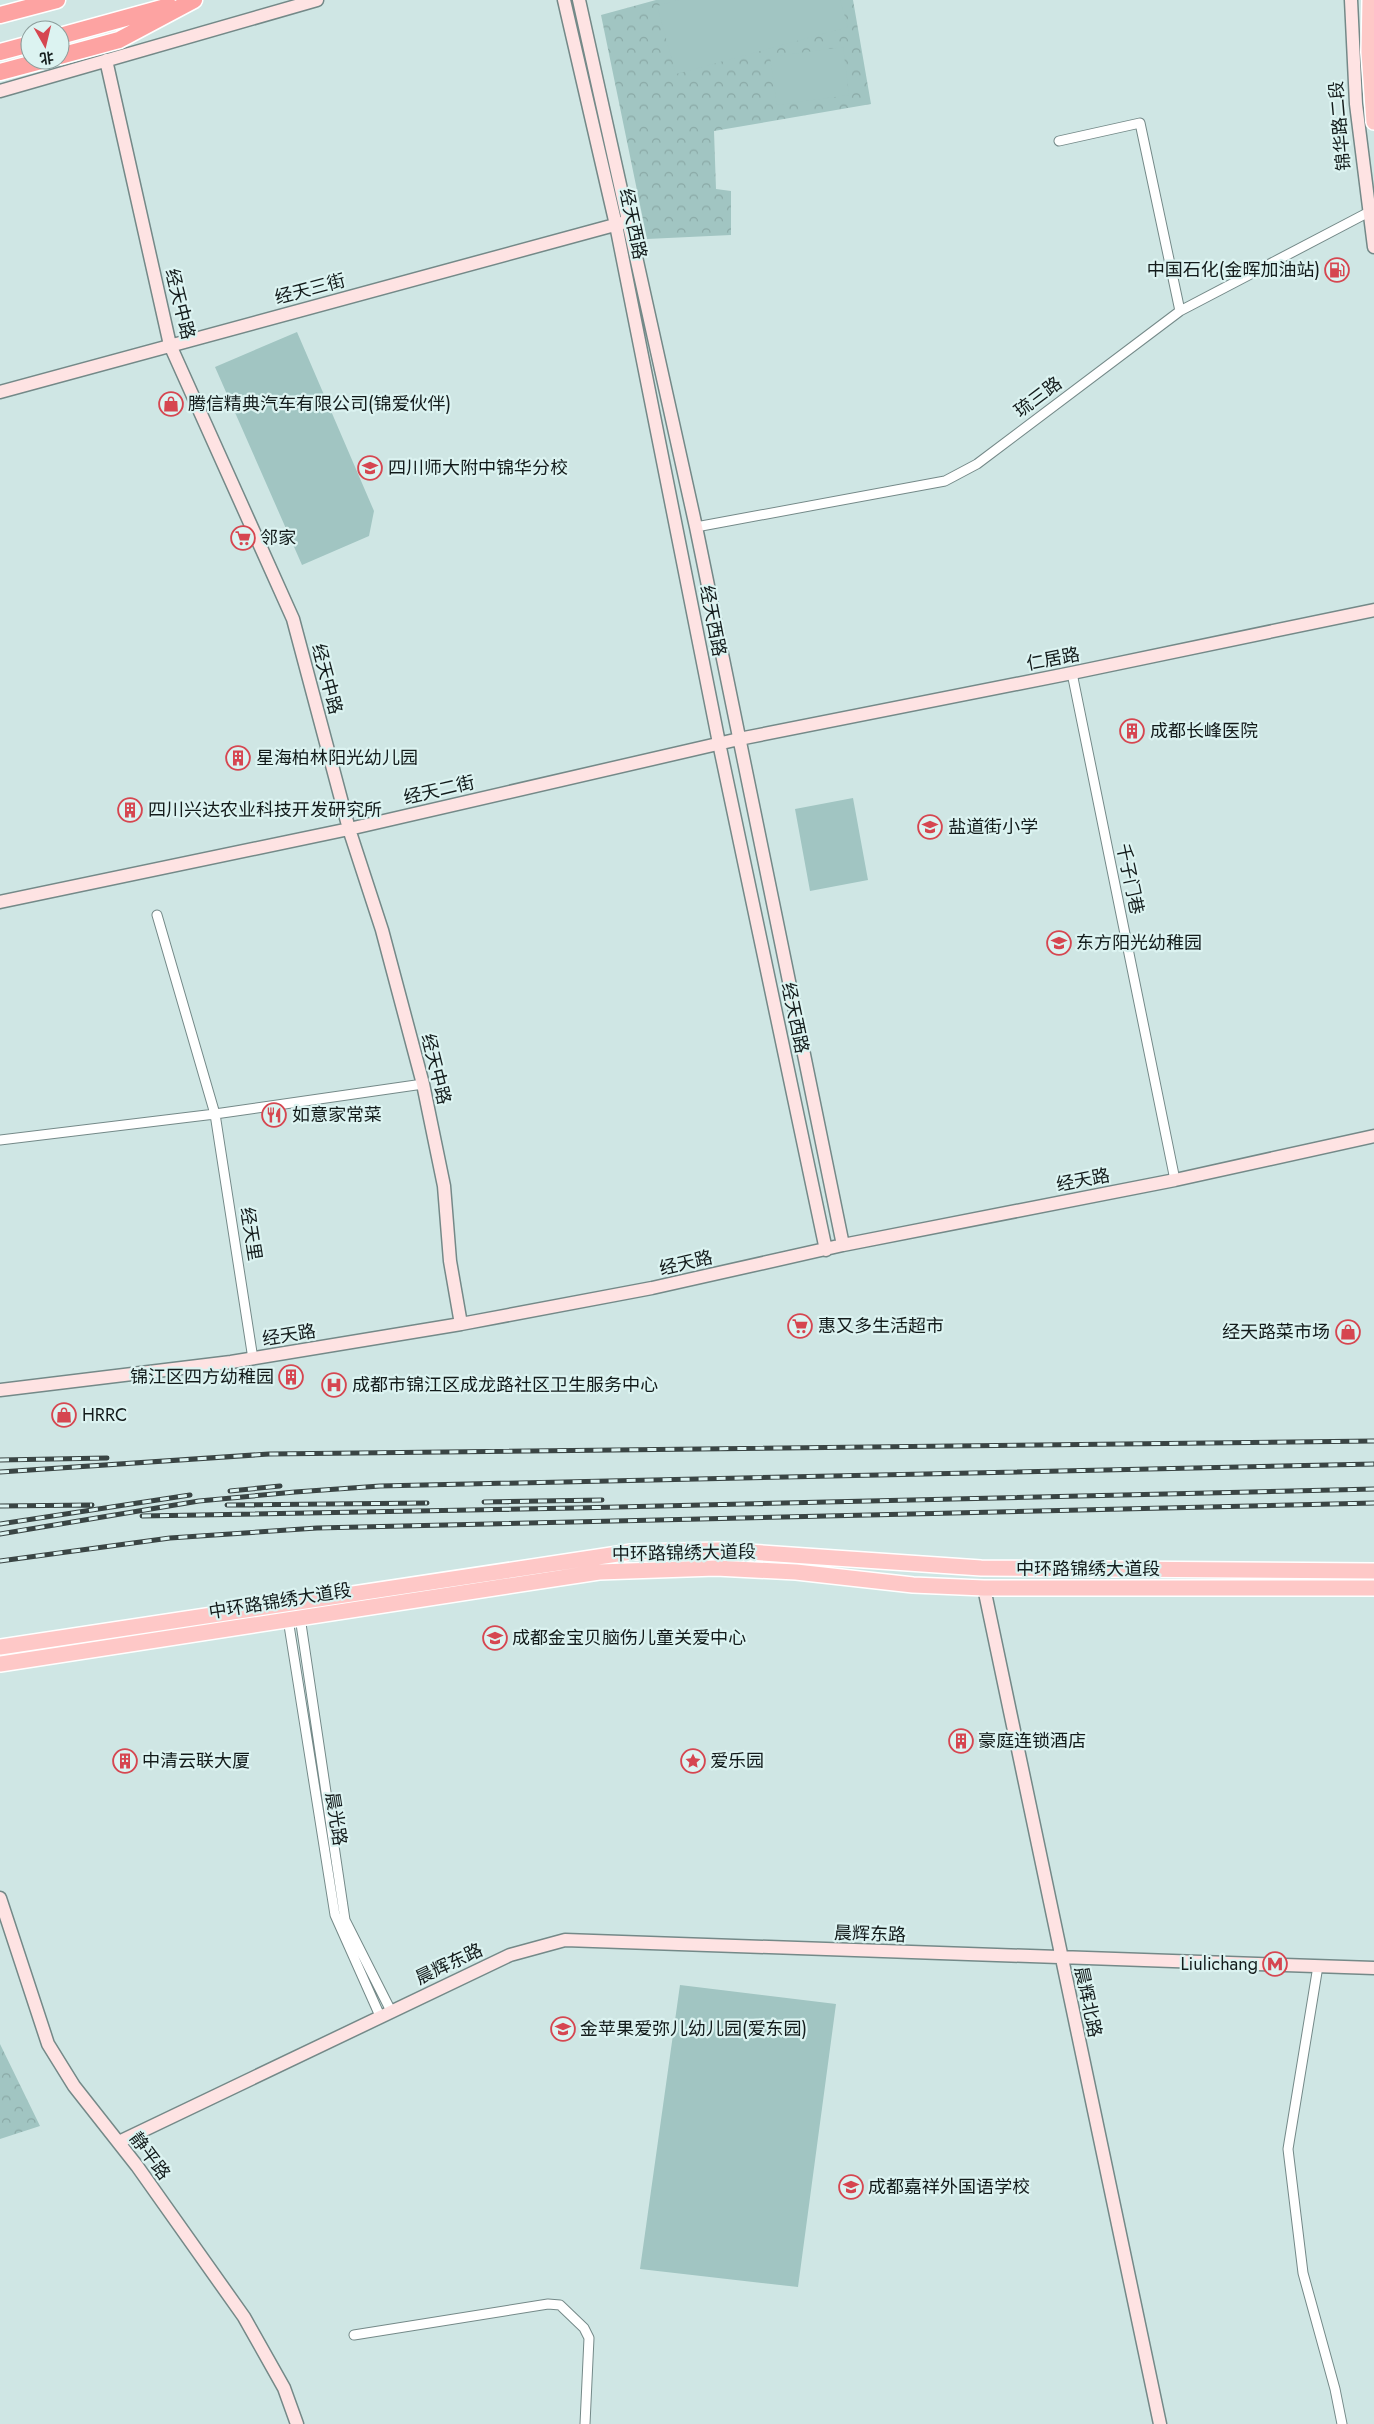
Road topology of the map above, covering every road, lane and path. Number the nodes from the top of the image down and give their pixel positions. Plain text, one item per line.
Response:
1 (57, 0) edge
2 (193, 0) edge
3 (317, 0) edge
4 (564, 0) edge
5 (579, 0) edge
6 (1351, 0) edge
7 (1370, 0) edge
8 (0, 15) edge
9 (70, 33) edge
10 (20, 47) edge
11 (0, 52) edge
12 (70, 53) edge
13 (106, 60) junction
14 (20, 67) edge
15 (0, 72) edge
16 (0, 91) edge
17 (1373, 116) edge
18 (1374, 122) edge
19 (1059, 141) dead end
20 (1369, 212) junction
21 (629, 221) junction
22 (616, 225) junction
23 (1374, 247) edge
24 (1180, 311) junction
25 (170, 345) junction
26 (0, 392) edge
27 (696, 527) junction
28 (1374, 610) edge
29 (1072, 673) junction
30 (739, 739) junction
31 (719, 743) junction
32 (349, 829) junction
33 (0, 902) edge
34 (157, 915) dead end
35 (423, 1084) junction
36 (216, 1114) junction
37 (1374, 1136) edge
38 (0, 1140) edge
39 (1175, 1180) junction
40 (843, 1245) junction
41 (826, 1250) junction
42 (462, 1324) junction
43 (254, 1358) junction
44 (0, 1390) edge
45 (1374, 1571) edge
46 (984, 1588) junction
47 (1374, 1588) edge
48 (294, 1618) junction
49 (0, 1647) edge
50 (0, 1664) edge
51 (0, 1898) edge
52 (1060, 1958) junction
53 (1318, 1966) junction
54 (1374, 1968) edge
55 (385, 2014) junction
56 (119, 2142) junction
57 (354, 2335) dead end
58 (297, 2424) edge
59 (585, 2424) edge
60 (1160, 2424) edge
61 (1342, 2424) edge

1 - 8 highway
2 - 9 highway
2 - 12 highway
3 - 13 street
4 - 22 street, 经天西路
5 - 21 street, 经天西路
6 - 20 street, 锦华路二段
7 - 17 main road, 锦华路二段
10 - 11 highway
13 - 16 street
13 - 25 street, 经天中路
14 - 15 highway
17 - 18 main road, 锦华路二段
19 - 24 street
20 - 23 street, 锦华路二段
20 - 24 street, 琉三路
21 - 22 street, 经天三街
21 - 27 street, 经天西路
22 - 25 street, 经天三街
22 - 31 street, 经天西路
24 - 27 street, 琉三路
25 - 26 street, 经天三街
25 - 32 street, 经天中路
27 - 30 street, 经天西路
28 - 29 street, 仁居路
29 - 30 street, 仁居路
29 - 39 street, 千子门巷
30 - 31 street, 经天二街
30 - 40 street, 经天西路
31 - 32 street, 经天二街
31 - 41 street, 经天西路
32 - 33 street, 经天二街
32 - 35 street, 经天中路
34 - 36 street, 经天里
35 - 36 street
35 - 42 street, 经天中路
36 - 38 street
36 - 43 street, 经天里
37 - 39 street, 经天路
39 - 40 street, 经天路
40 - 41 street, 经天路
41 - 42 street, 经天路
42 - 43 street, 经天路
43 - 44 street, 经天路
45 - 49 main road, 中环路锦绣大道段
46 - 47 main road, 中环路锦绣大道段
46 - 48 main road, 中环路锦绣大道段
46 - 52 street, 晨辉北路
48 - 50 main road, 中环路锦绣大道段
48 - 55 street, 晨光路
51 - 56 street, 静平路
52 - 53 street, 晨辉东路
52 - 55 street, 晨辉东路
52 - 60 street, 晨辉北路
53 - 54 street, 晨辉东路
53 - 61 street
55 - 56 street, 晨辉东路
56 - 58 street, 静平路
57 - 59 street

